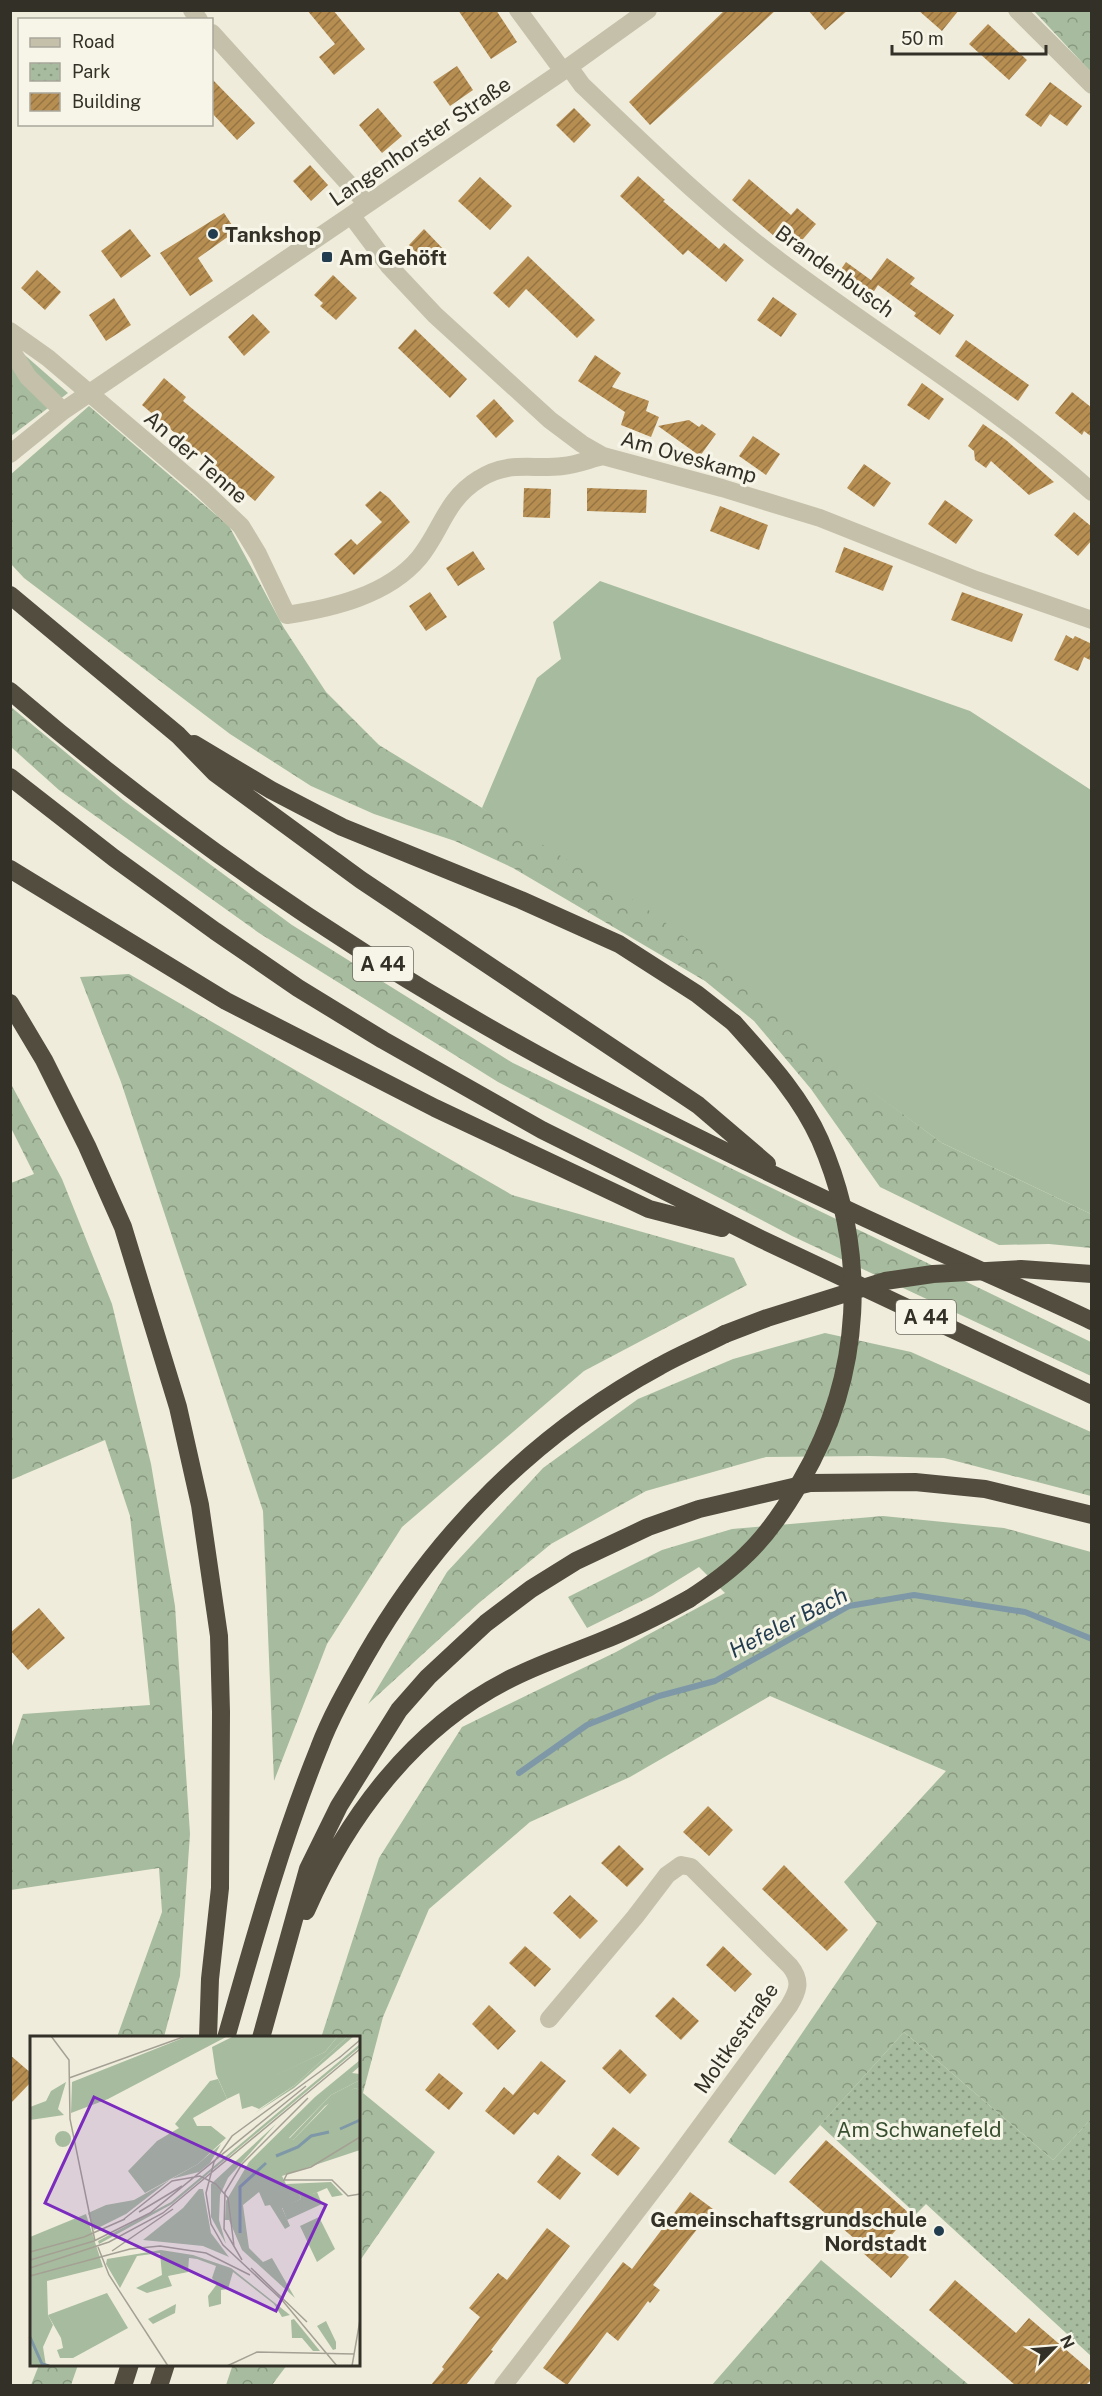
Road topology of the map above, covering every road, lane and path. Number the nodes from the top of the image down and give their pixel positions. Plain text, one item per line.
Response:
1 (518, 10) edge
2 (648, 10) edge
3 (1017, 10) edge
4 (213, 34) edge
5 (566, 69) junction
6 (1092, 85) edge
7 (367, 204) junction
8 (351, 215) junction
9 (10, 331) edge
10 (10, 348) edge
11 (89, 393) junction
12 (63, 411) junction
13 (10, 454) edge
14 (603, 456) junction
15 (1092, 492) edge
16 (10, 595) edge
17 (1092, 620) edge
18 (10, 691) edge
19 (178, 735) junction
20 (10, 777) edge
21 (10, 869) edge
22 (10, 1003) edge
23 (789, 1182) junction
24 (761, 1239) junction
25 (1092, 1274) edge
26 (1092, 1321) edge
27 (1092, 1395) edge
28 (1092, 1515) edge
29 (282, 1965) junction
30 (549, 2019) dead end
31 (208, 2036) edge
32 (226, 2036) edge
33 (261, 2036) edge
34 (129, 2366) edge
35 (165, 2366) edge
36 (123, 2385) edge
37 (159, 2385) edge
38 (502, 2385) edge

1 - 5 street, Brandenbusch
2 - 5 street, Langenhorster Straße
3 - 6 street
4 - 7 street
5 - 7 street, Langenhorster Straße
5 - 15 street, Brandenbusch
7 - 8 street, Langenhorster Straße
8 - 11 street, Langenhorster Straße
8 - 14 street, Am Oveskamp
9 - 11 street
10 - 12 street
11 - 12 street, Langenhorster Straße
11 - 14 street, An der Tenne
12 - 13 street, Langenhorster Straße
14 - 17 street, Am Oveskamp
16 - 19 highway
18 - 23 highway, A 44
19 - 23 highway
19 - 29 highway, bridge
20 - 24 highway, A 44
21 - 24 highway
22 - 31 highway
23 - 26 highway, A 44
24 - 27 highway, A 44
25 - 32 highway, bridge
28 - 29 highway
29 - 33 highway
30 - 38 street, Moltkestraße
34 - 36 highway
35 - 37 highway

